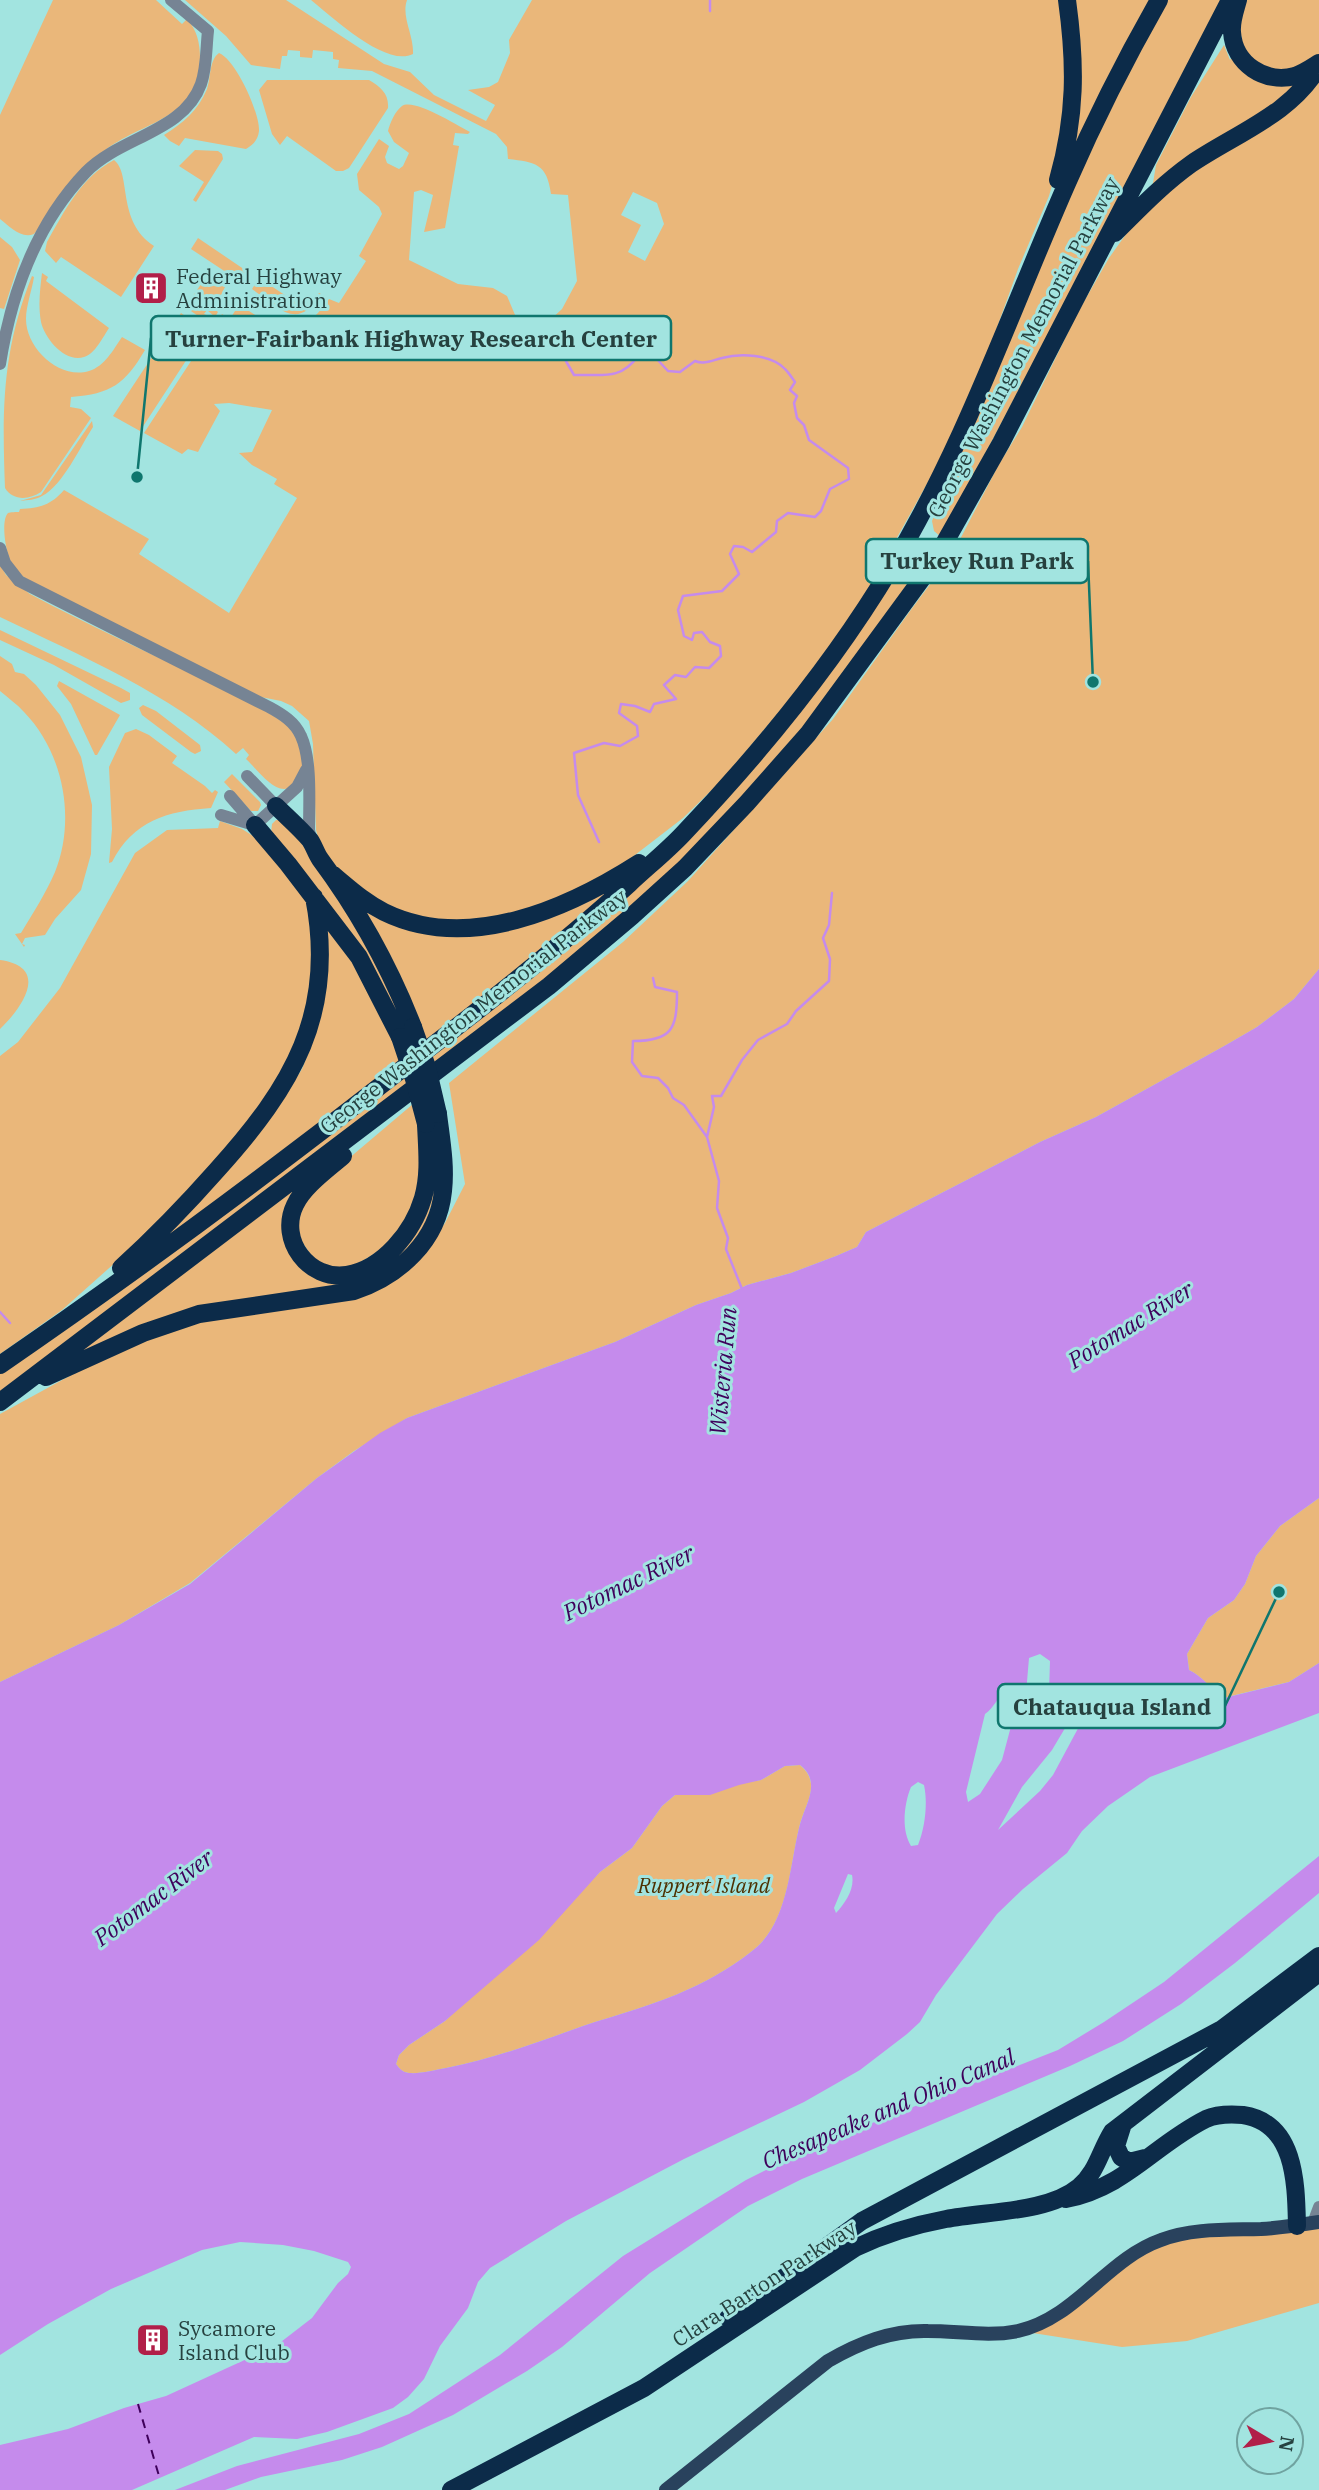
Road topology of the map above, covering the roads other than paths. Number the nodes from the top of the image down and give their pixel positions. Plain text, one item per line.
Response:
1 (171, 0) edge
2 (1067, 0) edge
3 (1159, 0) edge
4 (1230, 0) edge
5 (1238, 0) edge
6 (1319, 65) edge
7 (1103, 246) junction
8 (1039, 249) junction
9 (0, 364) edge
10 (0, 548) edge
11 (307, 767) junction
12 (247, 776) dead end
13 (230, 796) dead end
14 (276, 806) junction
15 (221, 816) dead end
16 (255, 825) junction
17 (681, 836) junction
18 (311, 842) junction
19 (332, 874) junction
20 (314, 897) junction
21 (407, 1032) junction
22 (401, 1099) junction
23 (432, 1119) junction
24 (59, 1325) junction
25 (0, 1365) edge
26 (26, 1383) junction
27 (0, 1402) edge
28 (1319, 1956) edge
29 (1282, 1973) dead end
30 (1319, 1973) edge
31 (1222, 2029) junction
32 (1125, 2123) junction
33 (1154, 2154) junction
34 (927, 2184) junction
35 (1052, 2202) junction
36 (1319, 2207) edge
37 (948, 2218) junction
38 (1310, 2223) edge
39 (612, 2403) junction
40 (451, 2490) edge
41 (666, 2490) edge

1 - 9 street
2 - 8 highway
3 - 8 highway, George Washington Memorial Parkway
4 - 7 highway, George Washington Memorial Parkway
5 - 6 highway
6 - 7 highway
7 - 22 highway, George Washington Memorial Parkway
8 - 17 highway, George Washington Memorial Parkway
10 - 11 street
11 - 14 street
11 - 18 street
12 - 14 street
13 - 16 street
14 - 16 street
14 - 18 highway
15 - 16 street
16 - 20 highway
17 - 19 highway
17 - 24 highway, George Washington Memorial Parkway
18 - 19 highway
19 - 21 highway
20 - 21 highway
20 - 24 highway
21 - 23 highway, bridge
22 - 23 highway
22 - 26 highway, George Washington Memorial Parkway
23 - 26 highway
24 - 25 highway, George Washington Memorial Parkway
26 - 27 highway, George Washington Memorial Parkway
28 - 31 highway, Clara Barton Parkway
29 - 31 highway
30 - 32 highway, Clara Barton Parkway
31 - 34 highway, Clara Barton Parkway
32 - 33 highway
32 - 35 highway, Clara Barton Parkway
33 - 35 highway
33 - 38 highway
34 - 37 highway
34 - 39 highway, Clara Barton Parkway
35 - 37 highway, Clara Barton Parkway
36 - 38 street
37 - 39 highway, Clara Barton Parkway
38 - 41 main road
39 - 40 highway, Clara Barton Parkway

